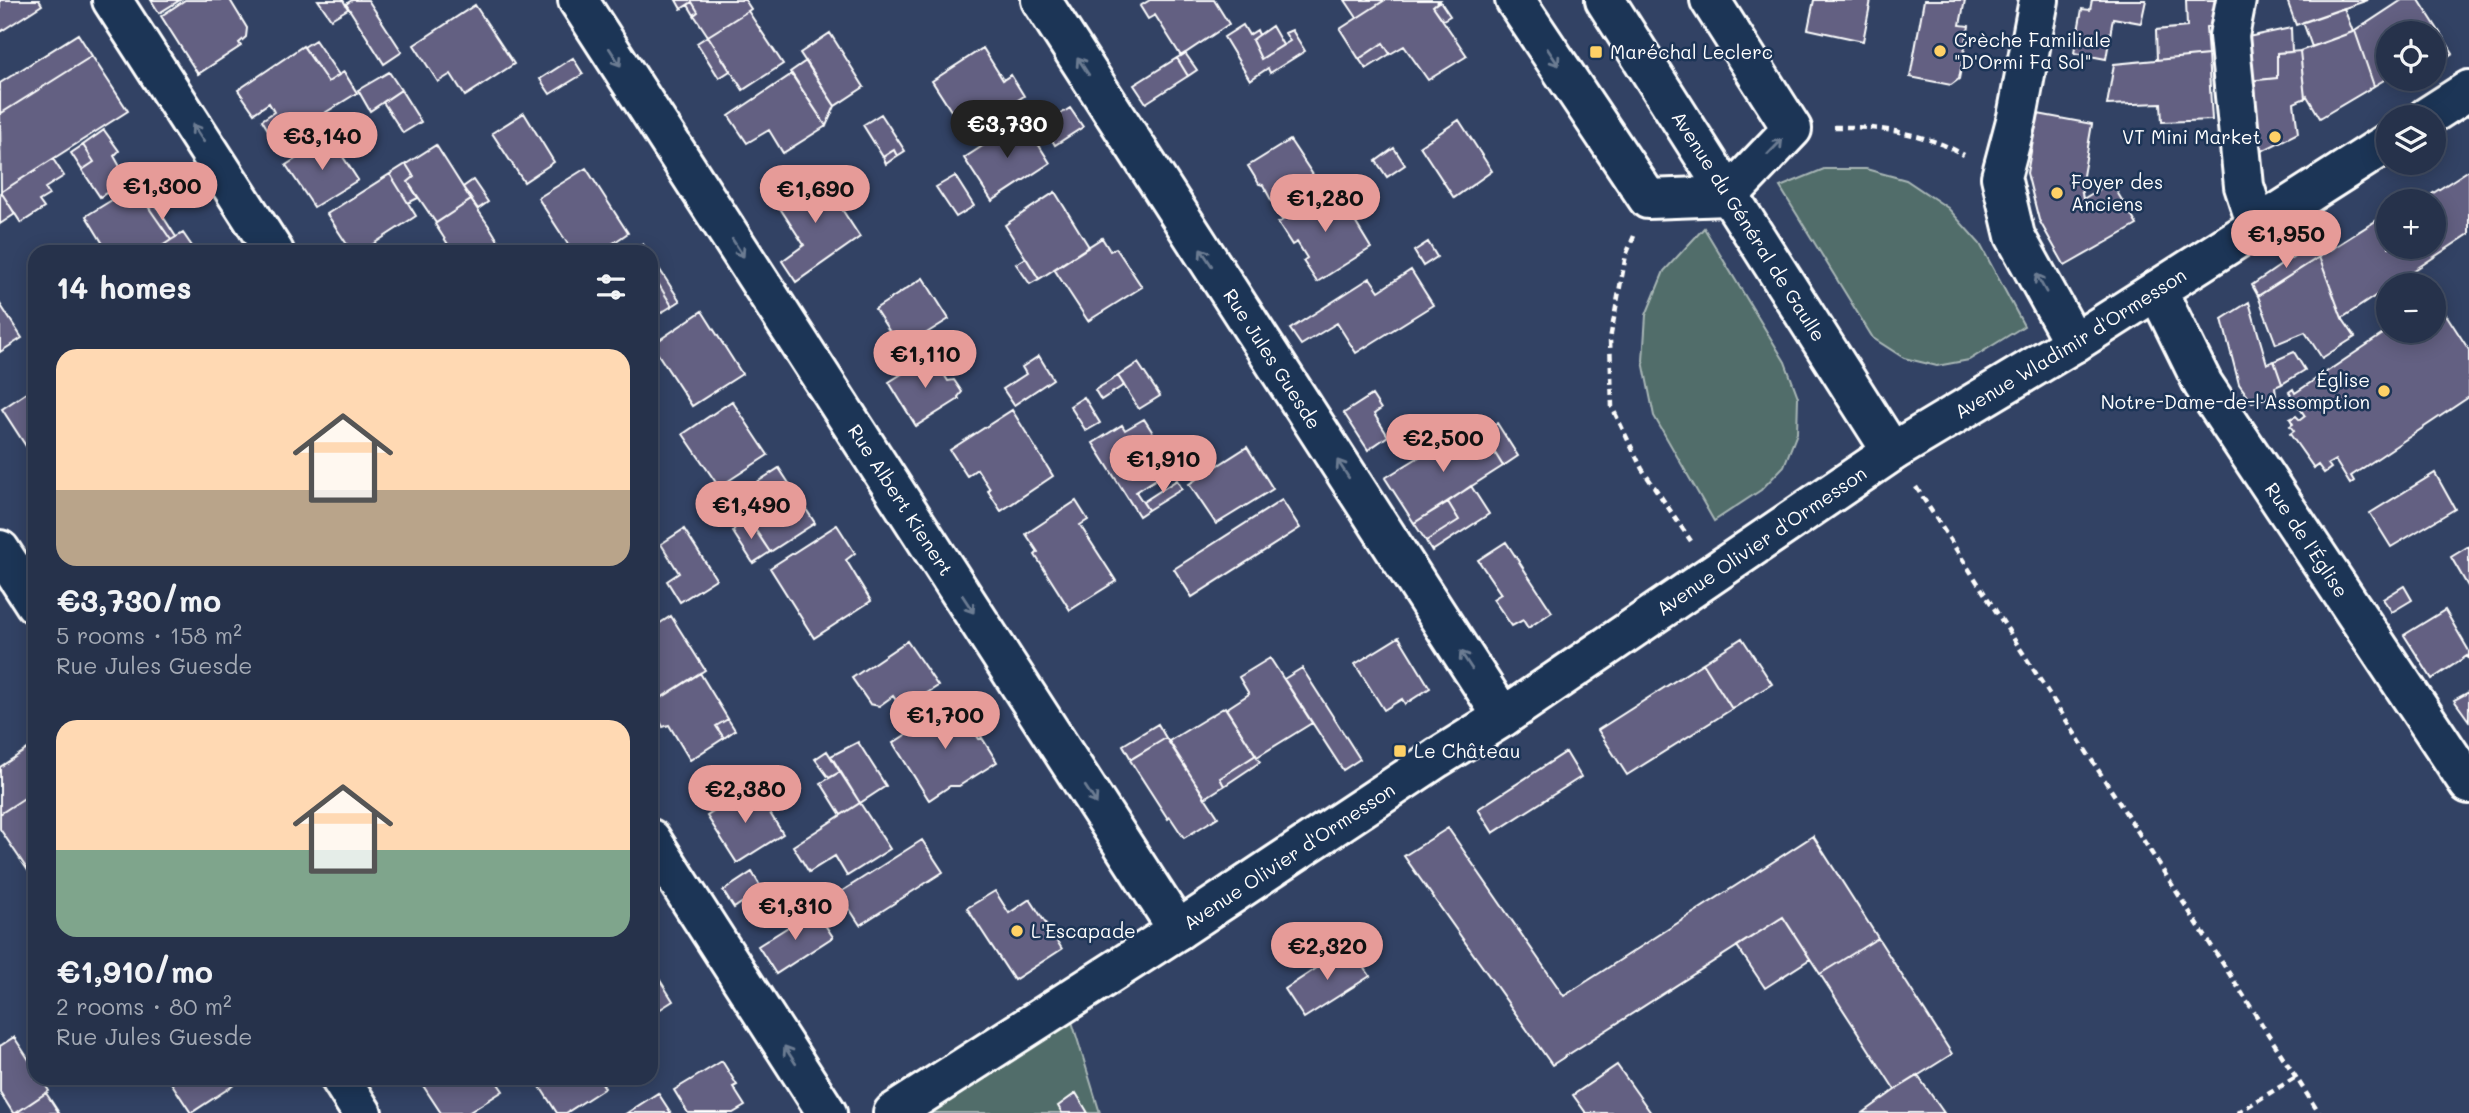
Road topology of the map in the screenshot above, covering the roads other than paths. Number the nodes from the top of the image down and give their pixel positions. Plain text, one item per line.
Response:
1 (113, 0) edge
2 (578, 0) edge
3 (1041, 0) edge
4 (1515, 0) edge
5 (1605, 0) edge
6 (1710, 0) edge
7 (2039, 0) edge
8 (2236, 0) edge
9 (2469, 90) edge
10 (2446, 105) edge
11 (2376, 150) edge
12 (1728, 196) junction
13 (2257, 226) junction
14 (270, 245) edge
15 (2157, 290) junction
16 (2074, 343) junction
17 (1892, 452) junction
18 (0, 550) edge
19 (28, 593) edge
20 (1503, 718) junction
21 (2469, 784) edge
22 (658, 849) edge
23 (1178, 930) junction
24 (344, 1085) edge
25 (938, 1099) edge
26 (362, 1113) edge
27 (827, 1113) edge
28 (893, 1113) edge

14 -> 1 street
2 -> 23 street, Rue Albert Kienert
20 -> 3 street, Rue Jules Guesde
4 -> 12 street
5 - 12 street, Avenue du Général de Gaulle
12 -> 6 street
16 -> 7 street
8 - 13 street
9 - 10 street
11 - 13 street, Avenue Wladimir d'Ormesson
12 - 17 street, Avenue du Général de Gaulle
13 - 15 street, Avenue Wladimir d'Ormesson
15 - 16 street, Avenue Wladimir d'Ormesson
15 - 21 street, Rue de l'Église
16 - 17 street, Avenue Wladimir d'Ormesson
17 - 20 street, Avenue Olivier d'Ormesson
18 - 19 street
20 - 23 street, Avenue Olivier d'Ormesson
27 -> 22 street
23 - 25 street, Avenue Olivier d'Ormesson
24 - 26 street
25 - 28 street, Avenue Olivier d'Ormesson

